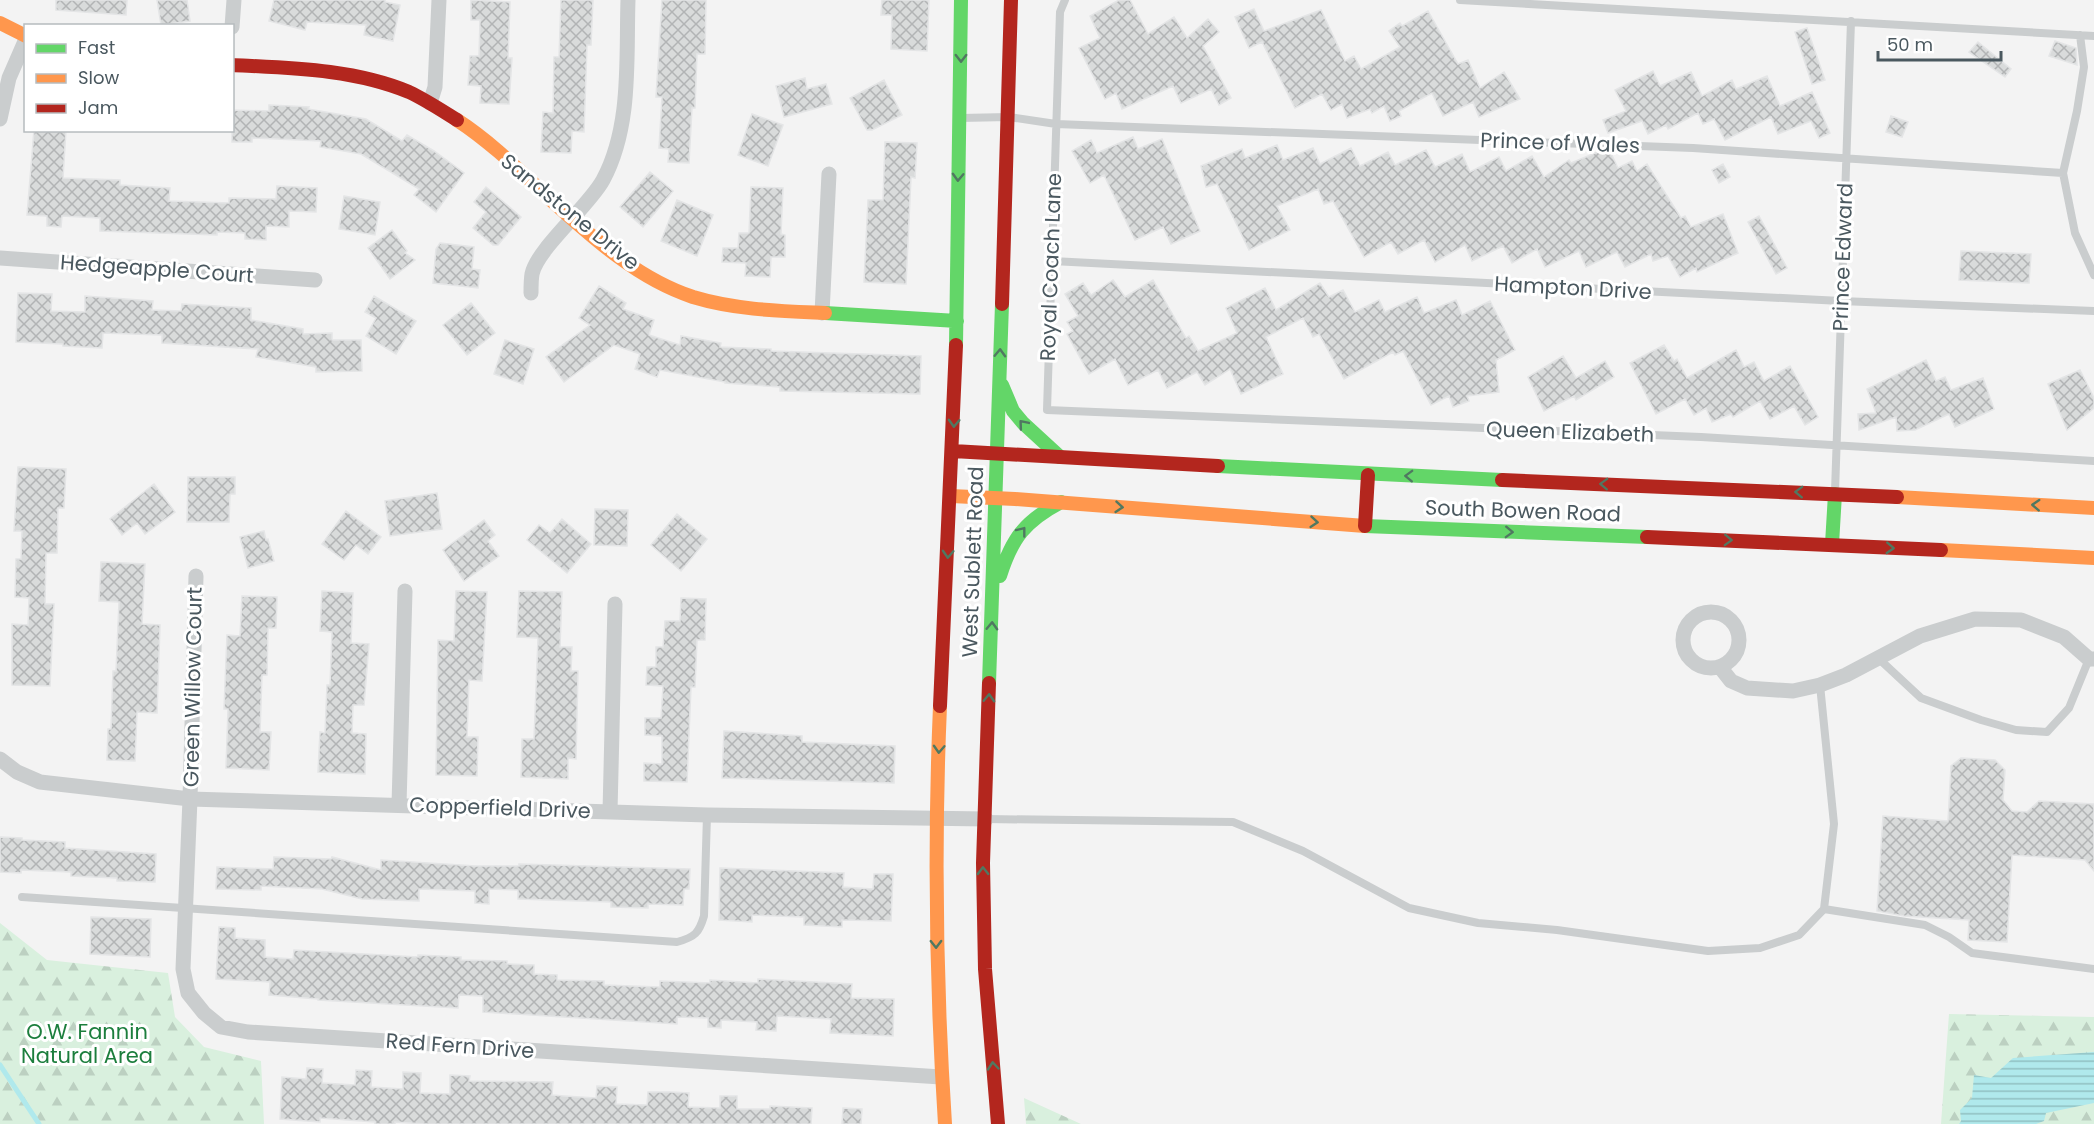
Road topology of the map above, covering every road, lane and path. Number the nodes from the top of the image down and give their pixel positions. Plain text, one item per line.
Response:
1 (234, 0) edge
2 (439, 0) edge
3 (628, 0) edge
4 (961, 0) edge
5 (1011, 0) edge
6 (1065, 0) edge
7 (1460, 0) edge
8 (1851, 21) junction
9 (0, 23) edge
10 (232, 24) edge
11 (2080, 35) junction
12 (2094, 36) edge
13 (24, 37) edge
14 (24, 43) edge
15 (234, 65) edge
16 (430, 103) junction
17 (1009, 117) junction
18 (960, 118) junction
19 (0, 119) edge
20 (1056, 124) junction
21 (1847, 160) junction
22 (2063, 173) junction
23 (829, 174) dead end
24 (573, 219) junction
25 (0, 258) edge
26 (1052, 261) junction
27 (2094, 275) edge
28 (315, 280) dead end
29 (531, 293) dead end
30 (1841, 301) junction
31 (2094, 311) edge
32 (822, 313) junction
33 (957, 321) junction
34 (1000, 380) junction
35 (1047, 410) joint
36 (1837, 446) junction
37 (953, 451) junction
38 (997, 454) junction
39 (1060, 457) junction
40 (2094, 461) edge
41 (1368, 475) junction
42 (1835, 494) junction
43 (951, 495) junction
44 (995, 497) junction
45 (1061, 502) junction
46 (2094, 508) edge
47 (1365, 526) junction
48 (1832, 544) junction
49 (2094, 558) edge
50 (196, 576) dead end
51 (405, 591) dead end
52 (615, 604) dead end
53 (993, 604) junction
54 (1878, 658) junction
55 (2092, 661) edge
56 (1720, 667) dead end
57 (1820, 686) junction
58 (0, 759) edge
59 (190, 799) junction
60 (399, 805) junction
61 (610, 812) junction
62 (707, 815) junction
63 (986, 819) junction
64 (935, 820) junction
65 (22, 897) dead end
66 (187, 909) junction
67 (1824, 909) junction
68 (2094, 969) edge
69 (941, 1077) junction
70 (945, 1124) edge
71 (998, 1124) edge

1 - 10 street
2 - 16 street
3 - 24 street
4 -> 18 main road, West Sublett Road
5 - 17 main road, West Sublett Road
6 - 20 lane, Royal Coach Lane
7 - 8 lane
8 - 11 lane
8 - 21 lane, Prince Edward
9 - 13 main road
11 - 12 lane
11 - 22 lane
14 - 19 street
15 - 16 main road, Sandstone Drive
16 - 24 main road, Sandstone Drive
17 - 18 lane, Prince of Wales
17 - 20 lane, Prince of Wales
34 -> 17 main road, West Sublett Road
18 -> 33 main road, West Sublett Road
20 - 21 lane, Prince of Wales
20 - 26 lane, Royal Coach Lane
21 - 22 lane, Prince of Wales
21 - 30 lane, Prince Edward
22 - 27 lane
23 - 32 street
24 - 29 street
24 - 32 main road, Sandstone Drive
25 - 28 street, Hedgeapple Court
26 - 30 lane, Hampton Drive
26 - 35 lane, Royal Coach Lane
30 - 31 lane, Hampton Drive
30 - 36 lane, Prince Edward
32 - 33 main road, Sandstone Drive
33 -> 37 main road, West Sublett Road
34 - 38 main road, West Sublett Road
39 -> 34 main road
35 - 36 lane, Queen Elizabeth
36 - 40 lane, Queen Elizabeth
36 - 42 lane, Prince Edward
37 - 38 main road, South Bowen Road
37 - 43 main road, West Sublett Road
38 - 39 main road, South Bowen Road
38 - 44 main road, West Sublett Road
39 - 41 main road, South Bowen Road
42 -> 41 main road, South Bowen Road
41 - 47 main road
46 -> 42 main road, South Bowen Road
42 - 48 main road
43 - 44 main road, South Bowen Road
43 -> 64 main road, West Sublett Road
44 - 45 main road, South Bowen Road
44 - 53 main road, West Sublett Road
45 -> 47 main road, South Bowen Road
53 -> 45 main road
47 -> 48 main road, South Bowen Road
48 -> 49 main road, South Bowen Road
50 - 59 street, Green Willow Court
51 - 60 street
52 - 61 street
63 -> 53 main road, West Sublett Road
54 - 55 street
54 - 55 lane
54 - 57 street
56 - 57 street
57 - 67 lane
58 - 59 street, Copperfield Drive
59 - 60 street, Copperfield Drive
59 - 66 street, Red Fern Drive
60 - 61 street, Copperfield Drive
61 - 62 street, Copperfield Drive
62 - 64 street, Copperfield Drive
62 - 66 lane
63 - 64 street, Copperfield Drive
63 - 67 lane
71 -> 63 main road, West Sublett Road
64 -> 69 main road, West Sublett Road
65 - 66 lane
66 - 69 street, Red Fern Drive
67 - 68 lane
69 - 70 main road, West Sublett Road

